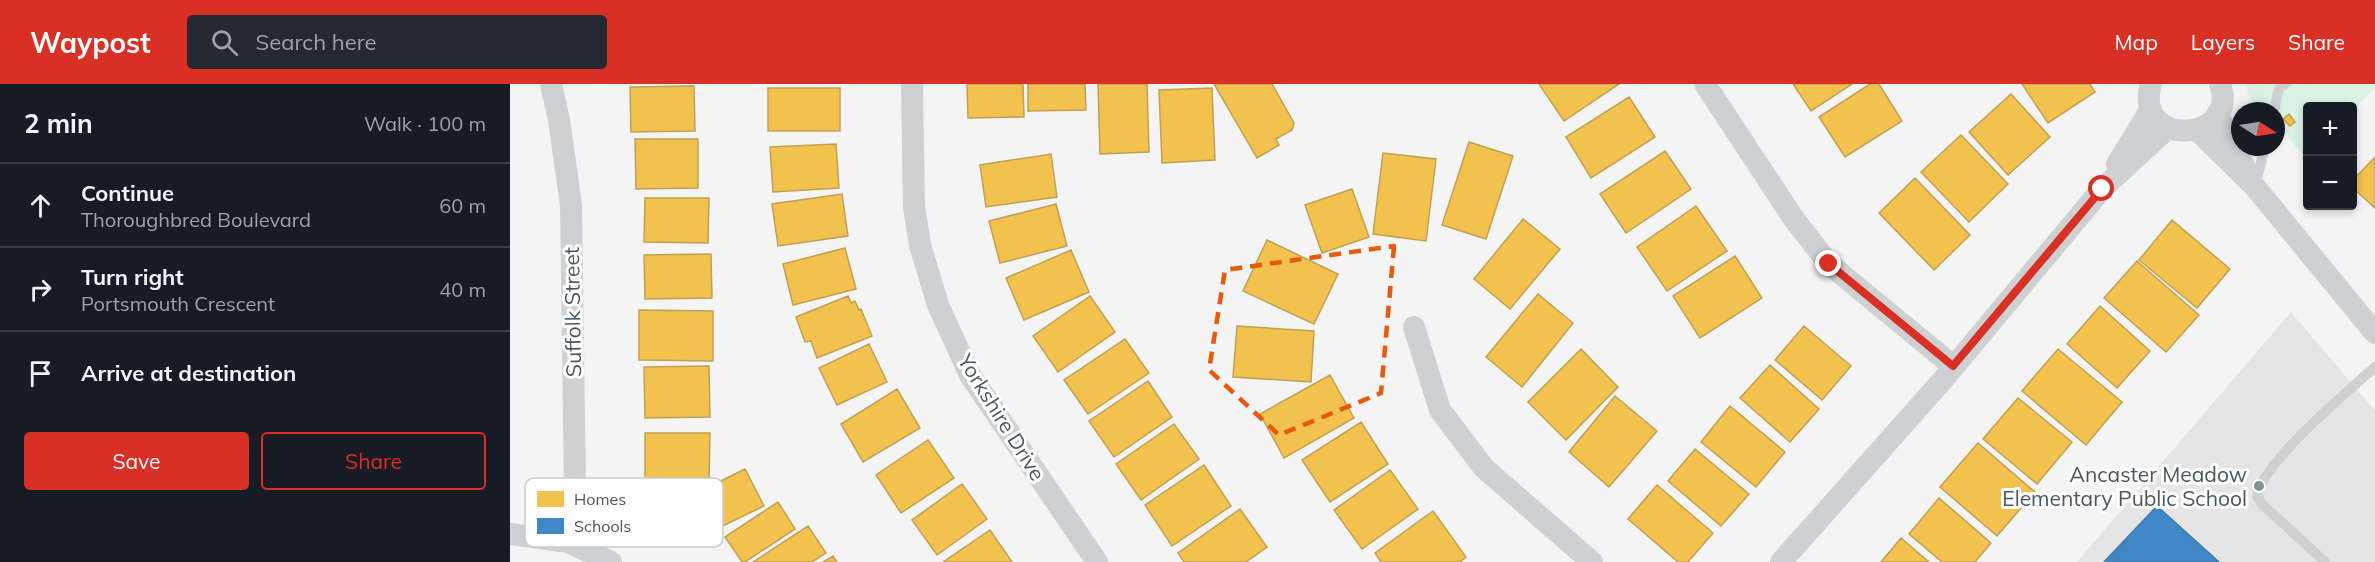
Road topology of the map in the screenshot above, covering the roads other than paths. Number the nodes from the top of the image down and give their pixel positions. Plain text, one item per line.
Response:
1 (551, 84) edge
2 (912, 84) edge
3 (1705, 84) edge
4 (2151, 84) edge
5 (2220, 84) edge
6 (2286, 84) edge
7 (2276, 102) edge
8 (2151, 109) junction
9 (2217, 114) junction
10 (2168, 128) junction
11 (2197, 130) junction
12 (2263, 156) edge
13 (2255, 187) junction
14 (2102, 189) junction
15 (1414, 327) dead end
16 (2375, 333) edge
17 (1953, 366) junction
18 (2375, 367) edge
19 (575, 478) edge
20 (510, 534) edge
21 (525, 536) edge
22 (579, 547) edge
23 (611, 562) edge
24 (1097, 562) edge
25 (1592, 562) edge
26 (1781, 562) edge
27 (2325, 562) edge

1 - 19 street, Suffolk Street
2 - 24 street, Yorkshire Drive
3 - 17 street
4 - 8 street
5 - 9 street
6 - 7 lane
8 - 10 street
8 - 14 street
9 - 11 street
9 - 13 street
10 - 11 street
10 - 14 street
11 - 13 street
12 - 13 lane
13 - 16 street
14 - 17 street
15 - 25 street
17 - 26 street
18 - 27 lane
20 - 21 street
22 - 23 street

